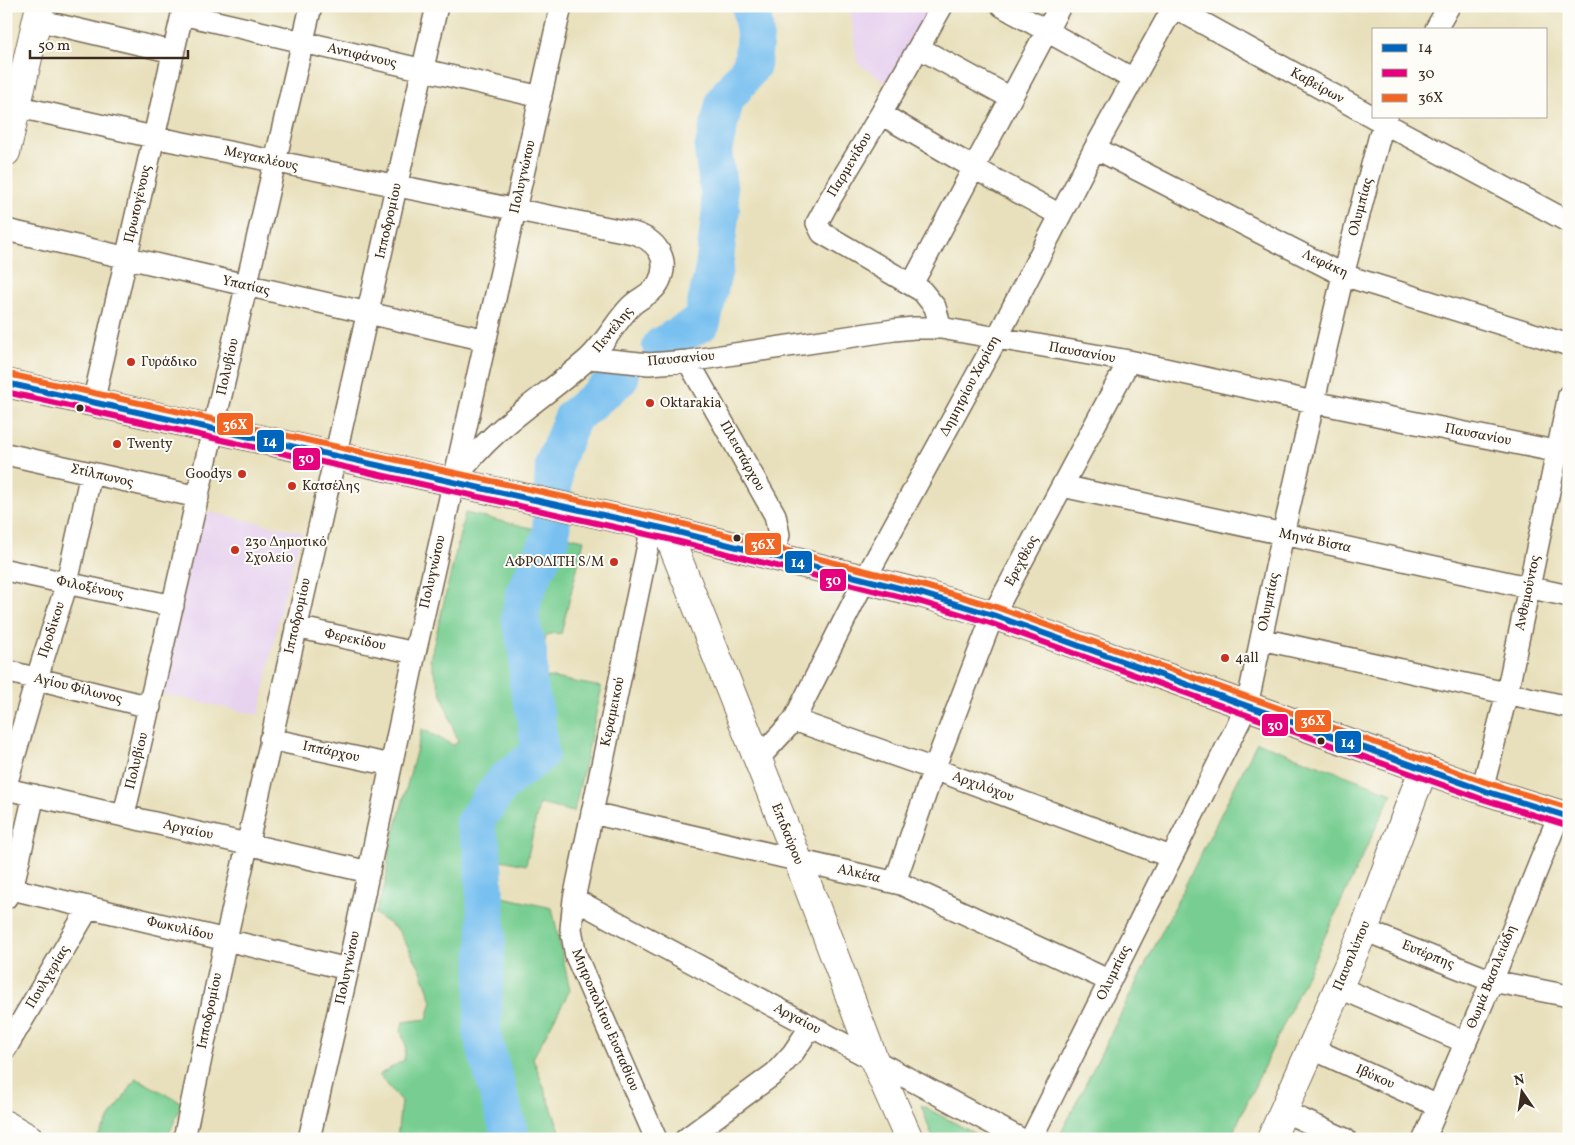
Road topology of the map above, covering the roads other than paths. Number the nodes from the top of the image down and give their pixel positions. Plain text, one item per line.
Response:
1 (310, 6) edge
2 (438, 6) edge
3 (561, 6) edge
4 (942, 6) edge
5 (1002, 6) edge
6 (1060, 6) edge
7 (1173, 6) edge
8 (1449, 6) edge
9 (183, 10) edge
10 (38, 13) edge
11 (1437, 28) edge
12 (1047, 32) junction
13 (302, 42) junction
14 (919, 48) junction
15 (173, 52) junction
16 (424, 70) junction
17 (1133, 79) junction
18 (541, 98) junction
19 (1011, 98) junction
20 (12, 105) edge
21 (1372, 113) edge
22 (882, 114) junction
23 (1386, 120) edge
24 (153, 137) junction
25 (1095, 148) junction
26 (6, 152) edge
27 (275, 162) junction
28 (974, 168) junction
29 (397, 187) junction
30 (516, 210) junction
31 (1060, 215) junction
32 (1569, 222) edge
33 (6, 230) edge
34 (126, 258) junction
35 (1342, 275) junction
36 (912, 284) junction
37 (246, 286) junction
38 (368, 314) junction
39 (941, 328) junction
40 (997, 338) junction
41 (486, 340) junction
42 (1569, 345) edge
43 (590, 358) junction
44 (688, 360) junction
45 (1129, 362) junction
46 (6, 383) edge
47 (1569, 395) edge
48 (1313, 402) junction
49 (93, 403) junction
50 (213, 429) junction
51 (1563, 452) edge
52 (6, 454) edge
53 (335, 456) junction
54 (91, 474) junction
55 (454, 482) junction
56 (1062, 486) junction
57 (198, 497) junction
58 (659, 528) junction
59 (1283, 534) junction
60 (773, 555) junction
61 (6, 570) edge
62 (865, 579) junction
63 (67, 583) junction
64 (1530, 587) junction
65 (1569, 596) edge
66 (173, 606) junction
67 (993, 616) junction
68 (296, 627) junction
69 (1261, 639) junction
70 (415, 653) junction
71 (6, 671) edge
72 (37, 678) junction
73 (1507, 693) junction
74 (1247, 706) junction
75 (150, 707) junction
76 (1569, 707) edge
77 (794, 720) junction
78 (270, 739) junction
79 (758, 759) junction
80 (391, 765) junction
81 (934, 768) junction
82 (1424, 769) junction
83 (6, 787) edge
84 (1482, 790) junction
85 (34, 795) junction
86 (592, 813) junction
87 (124, 815) junction
88 (1564, 816) edge
89 (247, 844) junction
90 (1171, 857) junction
91 (798, 860) junction
92 (369, 872) junction
93 (895, 882) junction
94 (9, 893) edge
95 (574, 899) junction
96 (89, 907) junction
97 (1364, 930) junction
98 (226, 939) junction
99 (348, 968) junction
100 (1492, 980) junction
101 (1110, 981) junction
102 (1338, 987) junction
103 (1569, 996) edge
104 (810, 1026) junction
105 (1465, 1042) junction
106 (6, 1048) edge
107 (1311, 1048) junction
108 (874, 1060) junction
109 (1438, 1106) junction
110 (1283, 1111) junction
111 (6, 1125) edge
112 (30, 1139) edge
113 (184, 1139) edge
114 (309, 1139) edge
115 (656, 1139) edge
116 (686, 1139) edge
117 (909, 1139) edge
118 (1021, 1139) edge
119 (1031, 1139) edge
120 (1272, 1139) edge
121 (1345, 1139) edge
122 (1424, 1139) edge

1 - 13 street, Πολυβίου
2 - 16 street, Ιπποδρομίου
3 - 18 street, Πολυγνώτου
4 - 14 street, Παρμενίδου
5 - 12 street
6 - 12 street
7 - 17 street, Δημητρίου Χαρίση
7 - 21 street, Καβείρων
8 - 11 street
9 - 13 street, Αντιφάνους
9 - 15 street, Πρωτογένους
10 - 15 street
10 - 20 main road
12 - 17 street
12 - 19 street
13 - 16 street, Αντιφάνους
13 - 27 street, Πολυβίου
14 - 19 street
14 - 22 street, Παρμενίδου
15 - 24 street, Πρωτογένους
16 - 18 street, Αντιφάνους
16 - 29 street, Ιπποδρομίου
17 - 25 street, Δημητρίου Χαρίση
18 - 30 street, Πολυγνώτου
19 - 28 street
20 - 24 street, Μεγακλέους
20 - 26 main road
22 - 28 street
22 - 36 street, Παρμενίδου
23 - 32 street, Καβείρων
23 - 35 street, Ολυμπίας
24 - 27 street, Μεγακλέους
24 - 34 street, Πρωτογένους
25 - 31 street, Δημητρίου Χαρίση
25 - 35 street, Λεφάκη
27 - 29 street, Μεγακλέους
27 - 37 street, Πολυβίου
28 - 31 street
28 - 36 street
29 - 30 street, Μεγακλέους
29 - 38 street, Ιπποδρομίου
30 - 41 street, Πολυγνώτου
30 - 43 street, Πεντέλης
31 - 40 street, Δημητρίου Χαρίση
33 - 34 street, Υπατίας
34 - 37 street, Υπατίας
34 - 49 street, Πρωτογένους
35 - 42 street, Λεφάκη
35 - 48 street, Ολυμπίας
36 - 39 street
37 - 38 street, Υπατίας
37 - 50 street, Πολυβίου
38 - 41 street, Υπατίας
38 - 53 street, Ιπποδρομίου
39 - 40 street, Παυσανίου
39 - 44 street, Παυσανίου
40 - 45 street, Παυσανίου
40 - 62 street, Δημητρίου Χαρίση
41 - 55 street, Πολυγνώτου
43 - 44 street, Παυσανίου
43 - 55 street, Πεντέλης
44 - 60 street, Πλειστάρχου
45 - 48 street, Παυσανίου
45 - 56 street, Ερεχθέος
46 - 49 main road
47 - 51 street, Ανθεμούντος
48 - 51 street, Παυσανίου
48 - 59 street, Ολυμπίας
49 - 50 main road
50 - 53 main road
50 - 57 street, Πολυβίου
51 - 64 street, Ανθεμούντος
52 - 54 street, Στίλπωνος
53 - 55 main road
53 - 68 street, Ιπποδρομίου
54 - 57 street, Στίλπωνος
54 - 63 street, Προδίκου
55 - 58 main road
55 - 70 street, Πολυγνώτου
56 - 59 street, Μηνά Βίστα
56 - 67 street, Ερεχθέος
57 - 66 street, Πολυβίου
58 - 60 main road
58 - 79 main road, Επιδαύρου
58 - 86 street, Κεραμεικού
59 - 64 street, Μηνά Βίστα
59 - 69 street, Ολυμπίας
60 - 62 main road
61 - 63 street, Φιλοξένους
62 - 67 main road
62 - 77 street, Δημητρίου Χαρίση
63 - 66 street, Φιλοξένους
63 - 72 street, Προδίκου
64 - 65 street, Μηνά Βίστα
64 - 73 street, Ανθεμούντος
66 - 75 street, Πολυβίου
67 - 74 main road
67 - 81 street, Ερεχθέος
68 - 70 street, Φερεκίδου
68 - 78 street, Ιπποδρομίου
69 - 73 street
69 - 74 street, Ολυμπίας
70 - 80 street, Πολυγνώτου
71 - 72 street, Αγίου Φίλωνος
72 - 75 street, Αγίου Φίλωνος
72 - 83 street, Προδίκου
73 - 76 street
73 - 84 street, Ανθεμούντος
74 - 82 main road
74 - 90 street, Ολυμπίας
75 - 87 street, Πολυβίου
77 - 79 street, Δημητρίου Χαρίση
77 - 81 street, Αρχιλόχου
78 - 80 street, Ιππάρχου
78 - 89 street, Ιπποδρομίου
79 - 91 main road, Επιδαύρου
80 - 92 street, Πολυγνώτου
81 - 90 street, Αρχιλόχου
81 - 93 street, Ερεχθέος
82 - 84 main road
82 - 97 main road, Παυσιλύπου
83 - 85 street, Αργαίου
84 - 88 main road
85 - 87 street, Αργαίου
85 - 94 street
86 - 91 street, Αλκέτα
86 - 95 street, Κεραμεικού
87 - 89 street, Αργαίου
88 - 100 street, Θωμά Βασιλειάδη
89 - 92 street, Αργαίου
89 - 98 street, Ιπποδρομίου
90 - 101 street, Ολυμπίας
91 - 93 street, Αλκέτα
91 - 108 main road, Επιδαύρου
92 - 99 street, Πολυγνώτου
93 - 101 street, Αλκέτα
94 - 96 street, Φωκυλίδου
95 - 104 street, Αργαίου
95 - 115 street, Μητροπολίτου Ευσταθίου
96 - 98 street, Φωκυλίδου
96 - 106 street, Πουλχερίας
97 - 100 street, Ευτέρπης
97 - 102 main road, Παυσιλύπου
98 - 99 street, Φωκυλίδου
98 - 113 street, Ιπποδρομίου
99 - 114 street, Πολυγνώτου
100 - 103 street, Ευτέρπης
100 - 105 street, Θωμά Βασιλειάδη
101 - 119 street, Ολυμπίας
102 - 105 street
102 - 107 main road, Παυσιλύπου
104 - 108 street, Αργαίου
104 - 116 street
105 - 109 street, Θωμά Βασιλειάδη
107 - 109 street, Ιβύκου
107 - 110 main road, Παυσιλύπου
108 - 117 main road, Επιδαύρου
108 - 118 street, Αργαίου
109 - 122 street, Θωμά Βασιλειάδη
110 - 120 main road, Παυσιλύπου
110 - 121 street
111 - 112 main road

